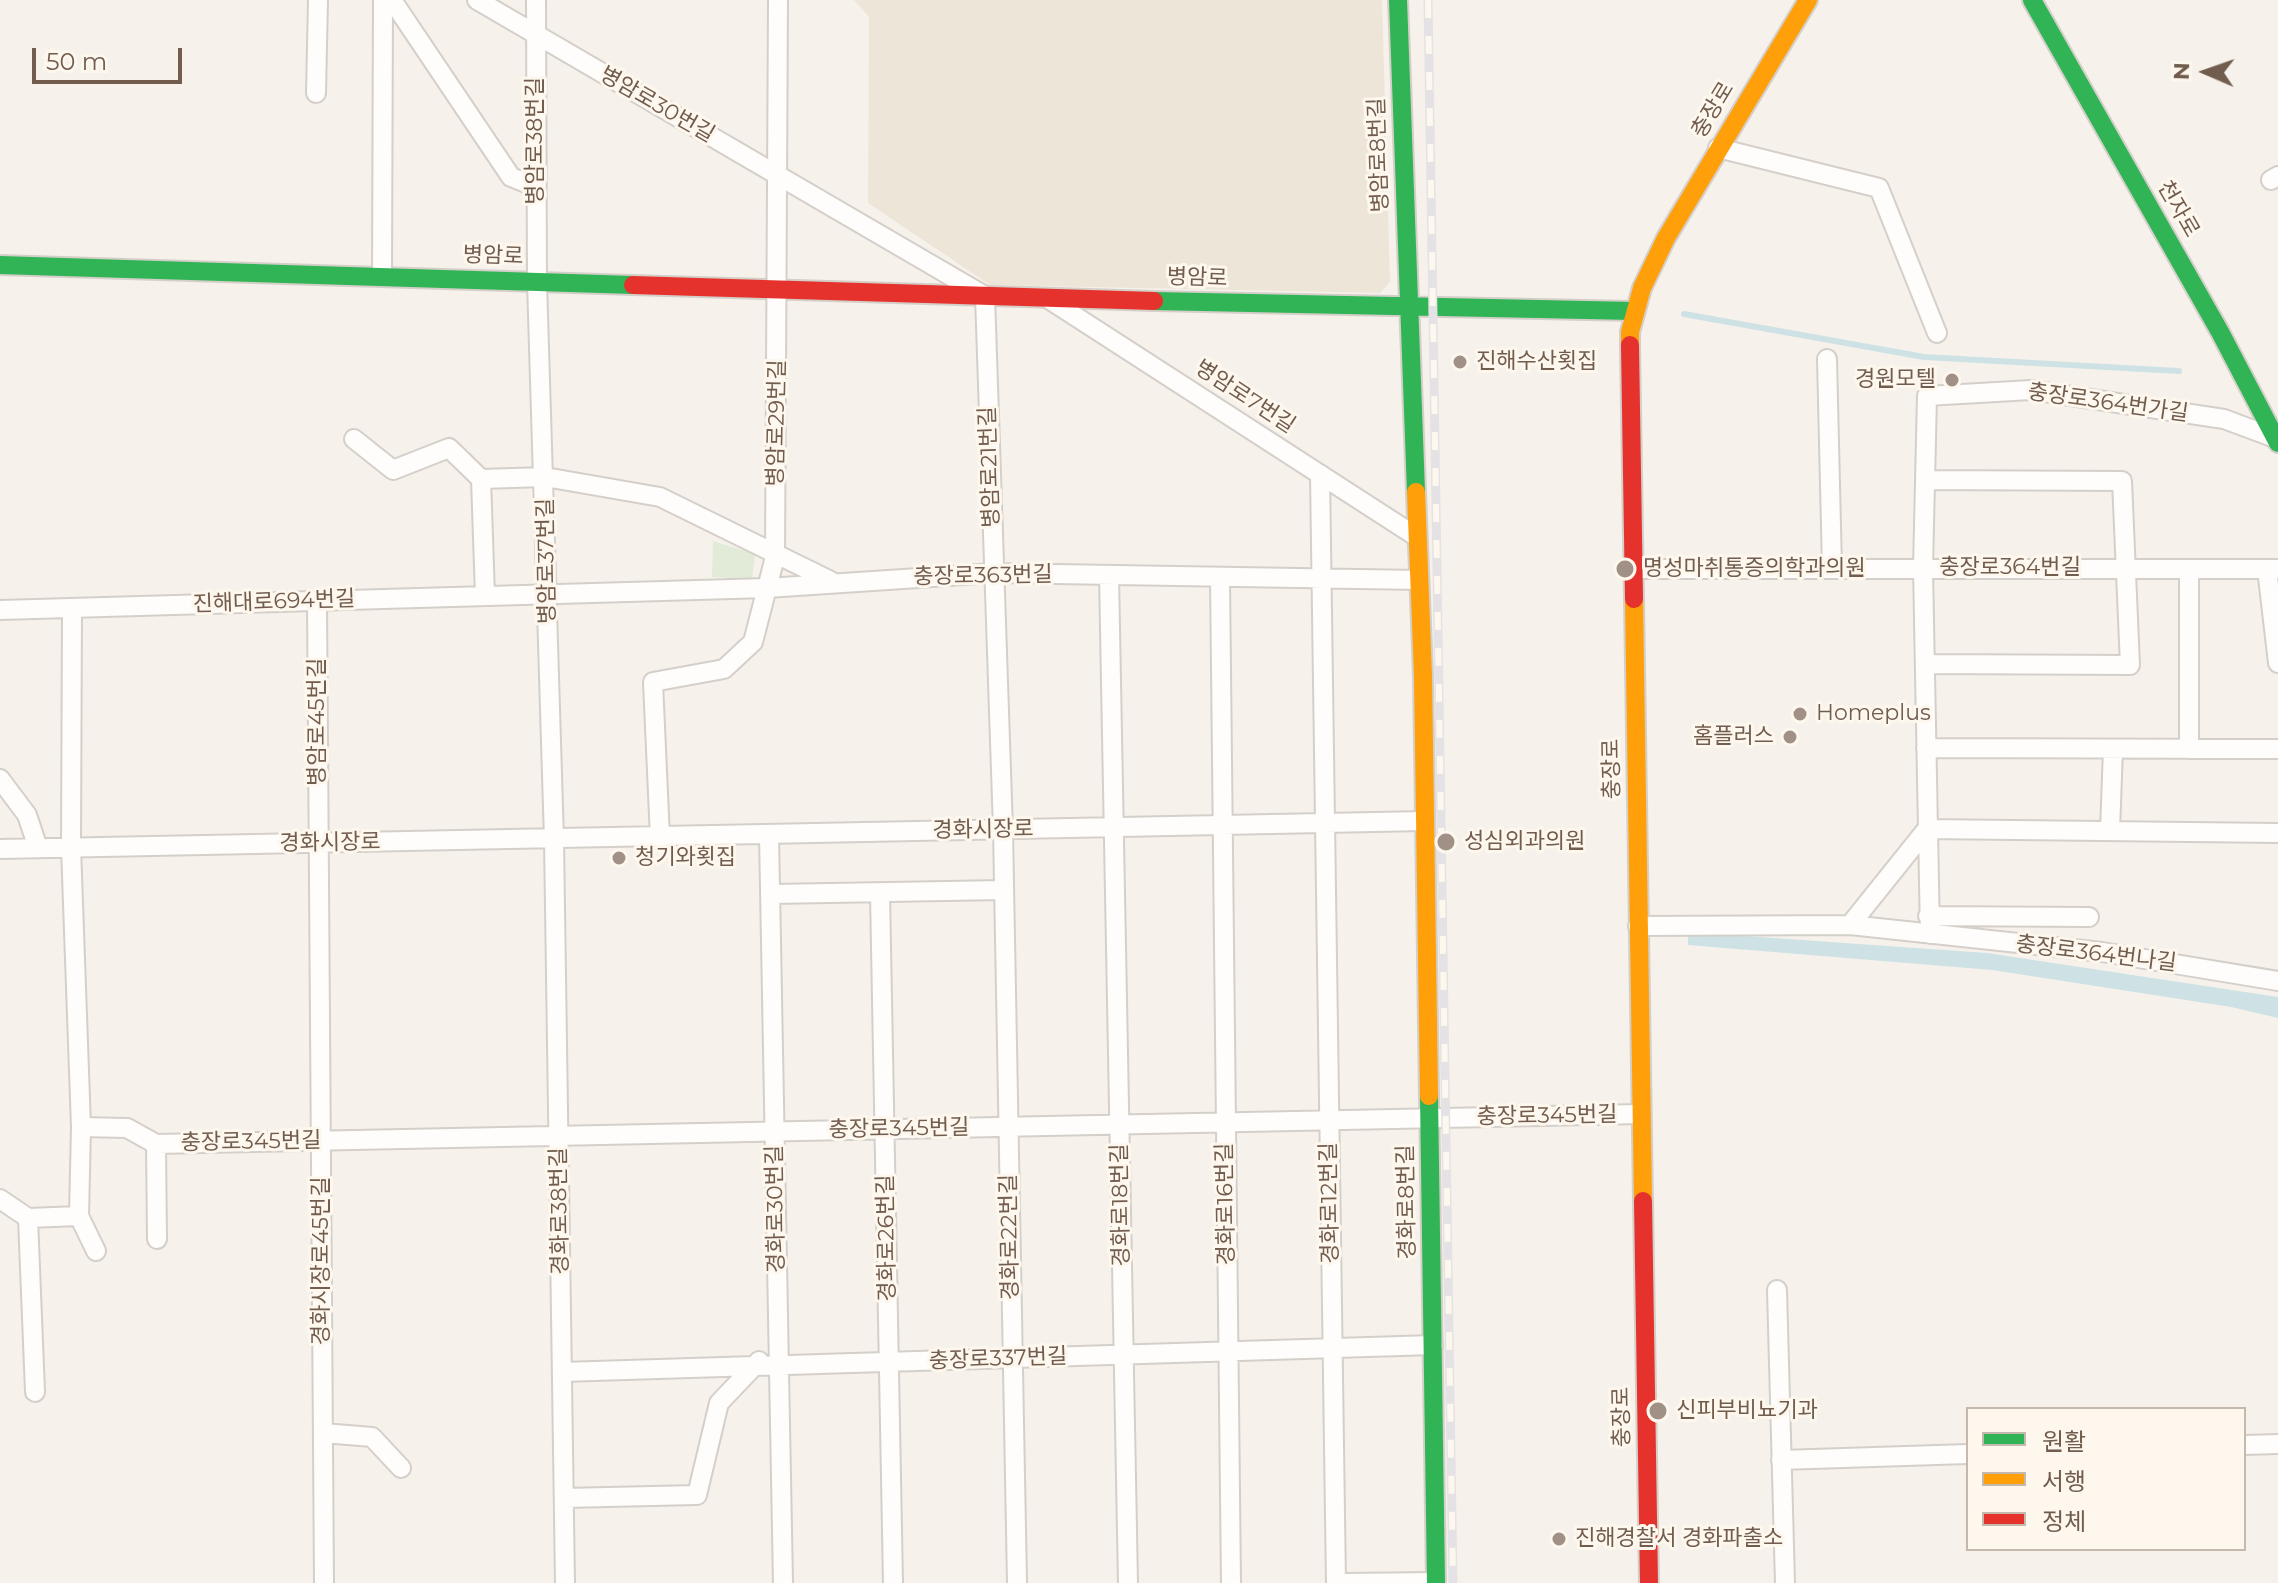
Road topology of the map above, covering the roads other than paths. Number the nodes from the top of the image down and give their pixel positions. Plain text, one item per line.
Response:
1 (318, 0) edge
2 (383, 0) edge
3 (392, 0) edge
4 (477, 0) edge
5 (536, 0) edge
6 (778, 0) edge
7 (1398, 0) edge
8 (1808, 0) edge
9 (2032, 0) edge
10 (536, 34) junction
11 (316, 93) dead end
12 (1718, 148) junction
13 (778, 175) junction
14 (536, 187) junction
15 (0, 265) edge
16 (382, 277) junction
17 (537, 282) junction
18 (778, 289) junction
19 (985, 296) junction
20 (1046, 297) junction
21 (1408, 309) junction
22 (1634, 311) junction
23 (1937, 333) dead end
24 (1827, 359) dead end
25 (354, 439) dead end
26 (2276, 440) edge
27 (1320, 474) junction
28 (545, 477) junction
29 (481, 479) junction
30 (1925, 480) junction
31 (1417, 537) junction
32 (775, 557) junction
33 (1832, 568) junction
34 (1923, 568) junction
35 (2127, 568) junction
36 (1633, 569) junction
37 (2189, 569) junction
38 (2272, 569) edge
39 (994, 573) junction
40 (1109, 575) junction
41 (1220, 577) junction
42 (1321, 579) junction
43 (1419, 580) junction
44 (832, 581) junction
45 (767, 588) junction
46 (547, 595) junction
47 (485, 596) junction
48 (317, 601) junction
49 (72, 608) junction
50 (0, 610) edge
51 (2278, 663) edge
52 (1925, 664) junction
53 (1926, 748) junction
54 (2113, 749) junction
55 (2189, 749) junction
56 (2278, 749) edge
57 (0, 779) edge
58 (1425, 821) junction
59 (1324, 823) junction
60 (1221, 825) junction
61 (1114, 827) junction
62 (1927, 829) junction
63 (1003, 830) junction
64 (2110, 831) junction
65 (2278, 833) edge
66 (769, 835) junction
67 (660, 838) junction
68 (554, 840) junction
69 (319, 843) junction
70 (71, 847) junction
71 (38, 848) junction
72 (0, 849) edge
73 (1004, 890) junction
74 (880, 893) junction
75 (771, 894) junction
76 (2089, 917) dead end
77 (1850, 925) junction
78 (1929, 925) junction
79 (1638, 926) junction
80 (2278, 981) edge
81 (1641, 1114) junction
82 (1430, 1118) junction
83 (1328, 1120) junction
84 (1225, 1122) junction
85 (1119, 1124) junction
86 (81, 1127) junction
87 (1008, 1127) junction
88 (885, 1129) junction
89 (775, 1131) junction
90 (559, 1136) junction
91 (321, 1140) junction
92 (156, 1144) junction
93 (0, 1199) edge
94 (79, 1216) junction
95 (28, 1218) junction
96 (157, 1239) dead end
97 (96, 1251) dead end
98 (1777, 1290) dead end
99 (779, 1341) junction
100 (1433, 1345) junction
101 (1332, 1349) junction
102 (1228, 1352) junction
103 (1124, 1355) junction
104 (1012, 1358) junction
105 (889, 1362) junction
106 (779, 1365) junction
107 (754, 1366) junction
108 (562, 1372) junction
109 (35, 1392) dead end
110 (323, 1433) junction
111 (2278, 1444) edge
112 (2246, 1445) edge
113 (1966, 1454) edge
114 (1781, 1460) junction
115 (401, 1468) dead end
116 (564, 1498) junction
117 (1436, 1582) edge
118 (324, 1583) edge
119 (565, 1583) edge
120 (783, 1583) edge
121 (893, 1583) edge
122 (1017, 1583) edge
123 (1128, 1583) edge
124 (1231, 1583) edge
125 (1336, 1583) edge
126 (1344, 1583) edge
127 (1649, 1583) edge
128 (1785, 1583) edge

1 - 11 street
2 - 16 street
3 - 14 street
4 - 10 street, 병암로30번길
5 - 10 street, 병암로38번길
6 - 13 street
7 - 21 street, 병암로8번길
8 - 12 street, 충장로
9 - 26 street, 천자로
10 - 13 street, 병암로30번길
10 - 14 street, 병암로38번길
12 - 22 street, 충장로
12 - 23 street
13 - 18 street
13 - 19 street, 병암로
14 - 17 street, 병암로38번길
15 - 16 street, 병암로
16 - 17 street, 병암로
17 - 18 street, 병암로
17 - 28 street, 병암로37번길
18 - 19 street, 병암로
18 - 32 street, 병암로29번길
19 - 20 street, 병암로
19 - 39 street, 병암로21번길
20 - 21 street, 병암로
20 - 27 street, 병암로7번길
21 - 22 street, 병암로
21 - 31 street
22 - 36 street, 충장로
24 - 33 street
25 - 29 street
26 - 30 street, 충장로364번가길
27 - 31 street, 병암로7번길
27 - 42 street
28 - 29 street
28 - 32 street
28 - 46 street, 병암로37번길
29 - 47 street
30 - 34 street, 충장로364번가길
30 - 35 street
31 - 43 street
32 - 44 street
32 - 45 street
33 - 34 street, 충장로364번길
33 - 36 street, 충장로364번길
34 - 35 street, 충장로364번길
34 - 52 street
35 - 37 street, 충장로364번길
35 - 52 street
36 - 79 street, 충장로
37 - 38 street, 충장로364번길
37 - 55 street
38 - 51 street
39 - 40 street, 충장로363번길
39 - 44 street, 충장로363번길
39 - 63 street, 병암로21번길
40 - 41 street, 충장로363번길
40 - 61 street
41 - 42 street, 충장로363번길
41 - 60 street
42 - 43 street, 충장로363번길
42 - 59 street
43 - 58 street
44 - 45 street, 충장로363번길
45 - 46 street, 충장로363번길
45 - 67 street
46 - 47 street, 진해대로694번길
46 - 68 street, 병암로37번길
47 - 48 street, 진해대로694번길
48 - 49 street, 진해대로694번길
48 - 69 street, 병암로45번길
49 - 50 street, 진해대로694번길
49 - 70 street
52 - 53 street
53 - 54 street
53 - 62 street
54 - 55 street
54 - 64 street
55 - 56 street
57 - 71 street
58 - 59 street, 경화시장로
58 - 82 street, 경화로8번길
59 - 60 street, 경화시장로
59 - 83 street, 경화로12번길
60 - 61 street, 경화시장로
60 - 84 street, 경화로16번길
61 - 63 street, 경화시장로
61 - 85 street, 경화로18번길
62 - 64 street
62 - 77 street
62 - 78 street
63 - 66 street, 경화시장로
63 - 73 street, 경화로22번길
64 - 65 street
66 - 67 street, 경화시장로
66 - 75 street, 경화로30번길
67 - 68 street, 경화시장로
68 - 69 street, 경화시장로
68 - 90 street, 경화로38번길
69 - 70 street, 경화시장로
69 - 91 street, 경화시장로45번길
70 - 71 street, 경화시장로
70 - 86 street
71 - 72 street, 경화시장로
73 - 74 street
73 - 87 street, 경화로22번길
74 - 75 street
74 - 88 street, 경화로26번길
75 - 89 street, 경화로30번길
76 - 78 street, 충장로364번나길
77 - 78 street
77 - 79 street
78 - 80 street, 충장로364번나길
79 - 81 street, 충장로
81 - 82 street, 충장로345번길
81 - 127 street, 충장로
82 - 83 street, 충장로345번길
82 - 100 street, 경화로8번길
83 - 84 street, 충장로345번길
83 - 101 street, 경화로12번길
84 - 85 street, 충장로345번길
84 - 102 street, 경화로16번길
85 - 87 street, 충장로345번길
85 - 103 street, 경화로18번길
86 - 92 street
86 - 94 street
87 - 88 street, 충장로345번길
87 - 104 street, 경화로22번길
88 - 89 street, 충장로345번길
88 - 105 street, 경화로26번길
89 - 90 street, 충장로345번길
89 - 99 street, 경화로30번길
90 - 91 street, 충장로345번길
90 - 108 street, 경화로38번길
91 - 92 street, 충장로345번길
91 - 110 street, 경화시장로45번길
92 - 96 street
93 - 95 street
94 - 95 street
94 - 97 street
95 - 109 street
98 - 114 street
99 - 106 street, 경화로30번길
99 - 107 street
100 - 101 street, 충장로337번길
100 - 117 street, 경화로8번길
101 - 102 street, 충장로337번길
101 - 125 street, 경화로12번길
102 - 103 street, 충장로337번길
102 - 124 street, 경화로16번길
103 - 104 street, 충장로337번길
103 - 123 street, 경화로18번길
104 - 105 street, 충장로337번길
104 - 122 street, 경화로22번길
105 - 106 street, 충장로337번길
105 - 121 street, 경화로26번길
106 - 107 street, 충장로337번길
106 - 120 street, 경화로30번길
107 - 108 street, 충장로337번길
107 - 116 street
108 - 116 street, 경화로38번길
110 - 115 street
110 - 118 street, 경화시장로45번길
111 - 112 street
113 - 114 street
114 - 128 street
116 - 119 street, 경화로38번길
117 - 126 street

